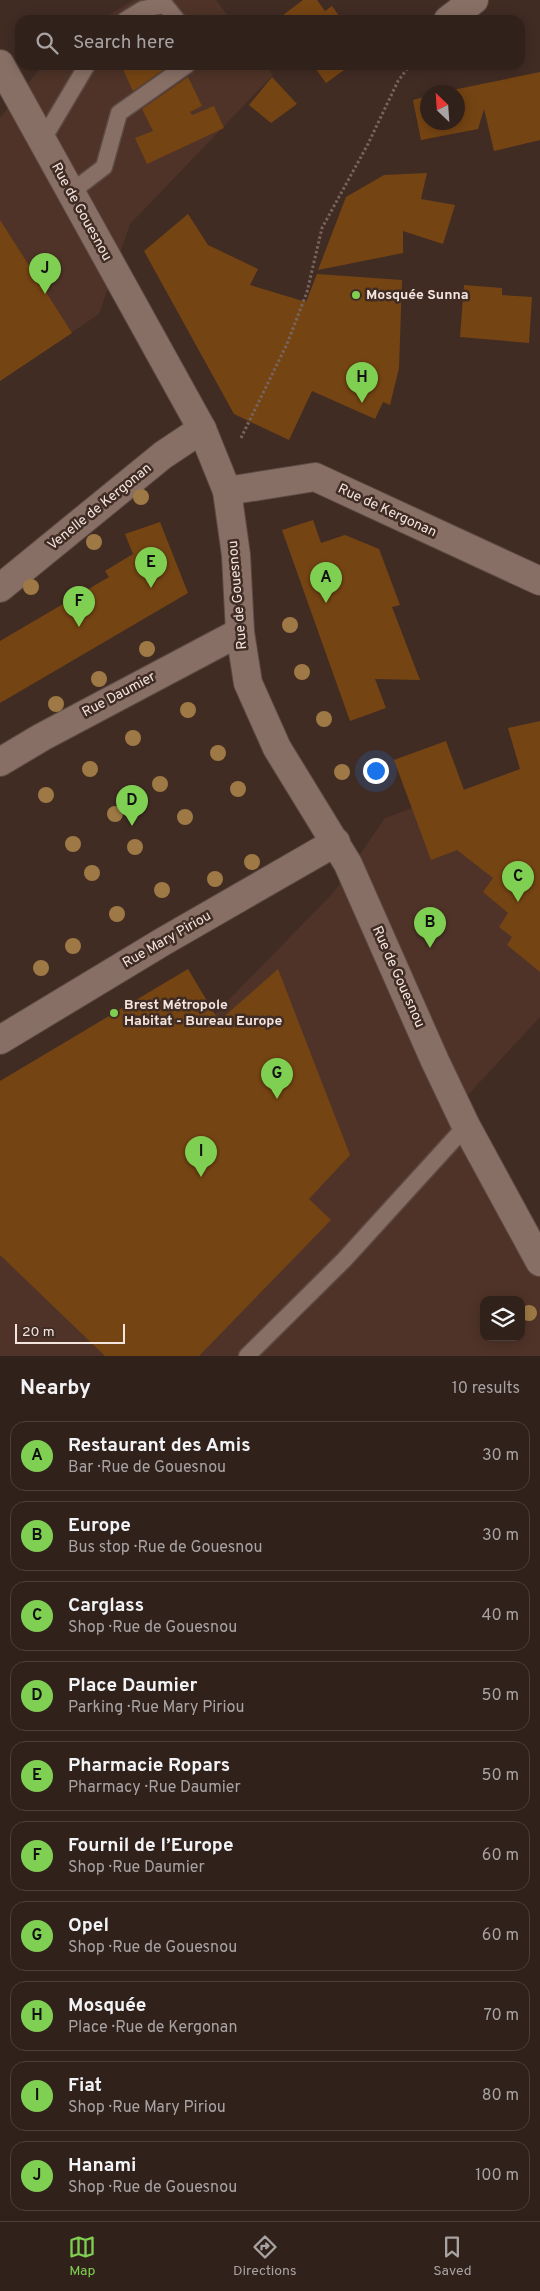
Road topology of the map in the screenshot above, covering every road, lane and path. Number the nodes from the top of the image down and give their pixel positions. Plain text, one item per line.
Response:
1 (474, 0) edge
2 (133, 15) edge
3 (173, 15) edge
4 (454, 15) edge
5 (0, 64) edge
6 (83, 70) edge
7 (180, 70) edge
8 (406, 70) edge
9 (42, 141) junction
10 (70, 193) junction
11 (202, 429) junction
12 (240, 439) dead end
13 (227, 491) junction
14 (540, 581) edge
15 (0, 588) edge
16 (240, 632) junction
17 (0, 762) edge
18 (336, 842) junction
19 (0, 1040) edge
20 (466, 1126) junction
21 (540, 1262) edge
22 (247, 1356) edge

1 - 4 street
2 - 3 lane
5 - 9 street, Rue de Gouesnou
6 - 9 lane
7 - 10 lane
8 - 12 path
9 - 10 street, Rue de Gouesnou
10 - 11 street, Rue de Gouesnou
11 - 13 street, Rue de Gouesnou
11 - 15 street, Venelle de Kergonan
13 - 14 street, Rue de Kergonan
13 - 16 street, Rue de Gouesnou
16 - 17 street, Rue Daumier
16 - 18 street, Rue de Gouesnou
18 - 19 street, Rue Mary Piriou
18 - 20 street, Rue de Gouesnou
20 - 21 street, Rue de Gouesnou
20 - 22 lane

